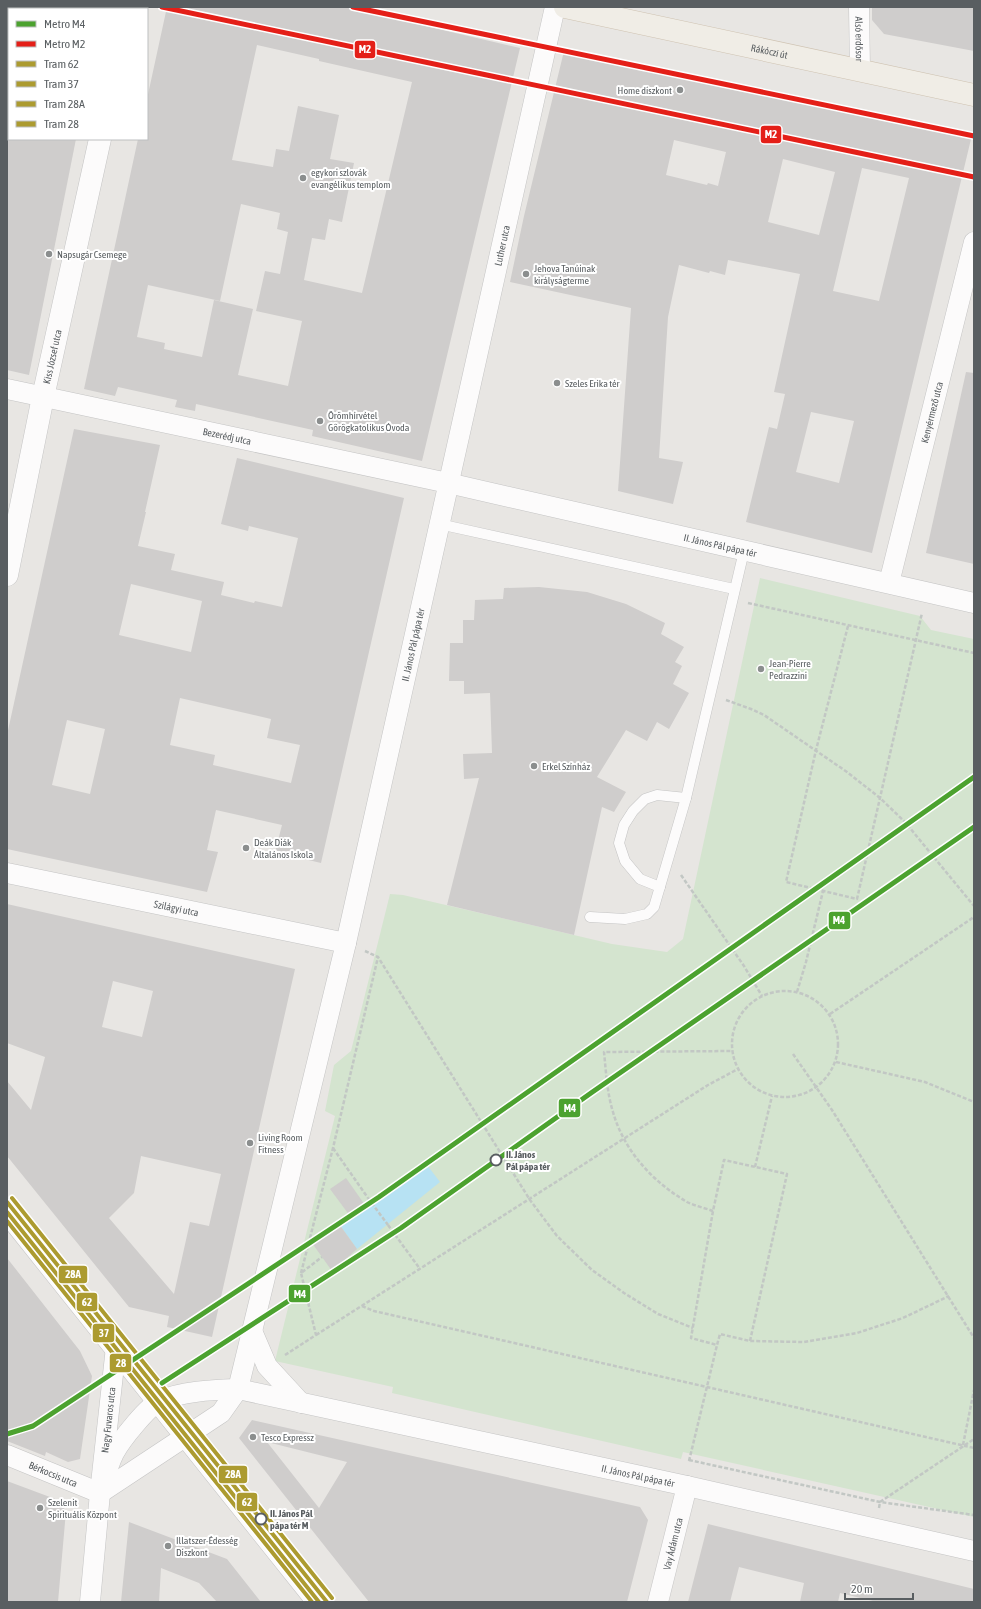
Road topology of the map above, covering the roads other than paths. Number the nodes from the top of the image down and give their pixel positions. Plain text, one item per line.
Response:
1 (556, 7) edge
2 (565, 7) edge
3 (859, 7) edge
4 (860, 70) junction
5 (974, 95) edge
6 (100, 140) edge
7 (974, 242) edge
8 (7, 389) edge
9 (43, 397) junction
10 (448, 483) junction
11 (439, 524) junction
12 (744, 551) junction
13 (7, 575) edge
14 (889, 584) junction
15 (733, 594) junction
16 (974, 602) edge
17 (686, 798) junction
18 (7, 873) edge
19 (660, 887) junction
20 (590, 917) dead end
21 (346, 943) junction
22 (7, 1212) edge
23 (252, 1331) junction
24 (116, 1347) junction
25 (238, 1389) junction
26 (158, 1401) junction
27 (301, 1403) junction
28 (186, 1436) junction
29 (7, 1455) edge
30 (687, 1486) junction
31 (100, 1493) junction
32 (974, 1551) edge
33 (90, 1602) edge
34 (318, 1602) edge
35 (658, 1602) edge

1 - 10 street, Luther utca
2 - 4 main road, Rákóczi út
3 - 4 street, Alsó erdősor
4 - 5 main road, Rákóczi út
6 - 9 street, Kiss József utca
7 - 14 street, Kenyérmező utca
8 - 9 street, Bezerédj utca
9 - 10 street, Bezerédj utca
9 - 13 street, Kiss József utca
10 - 11 street, II. János Pál pápa tér
10 - 12 street, II. János Pál pápa tér
11 - 15 lane
11 - 21 street, II. János Pál pápa tér
12 - 14 street, II. János Pál pápa tér
12 - 15 lane
14 - 16 street, II. János Pál pápa tér
15 - 17 lane
17 - 19 lane
17 - 19 lane
18 - 21 street, Szilágyi utca
19 - 20 lane
21 - 23 street, II. János Pál pápa tér
22 - 24 street
23 - 25 street, II. János Pál pápa tér
23 - 27 street
24 - 26 street
24 - 31 street, Nagy Fuvaros utca
25 - 26 street, II. János Pál pápa tér
25 - 27 street, II. János Pál pápa tér
25 - 28 street, II. János Pál pápa tér
26 - 28 street
26 - 31 street, Nagy Fuvaros utca
27 - 30 street, II. János Pál pápa tér
28 - 31 street
28 - 34 street
29 - 31 street, Bérkocsis utca
30 - 32 street, II. János Pál pápa tér
30 - 35 street, Vay Ádám utca
31 - 33 street, Nagy Fuvaros utca

